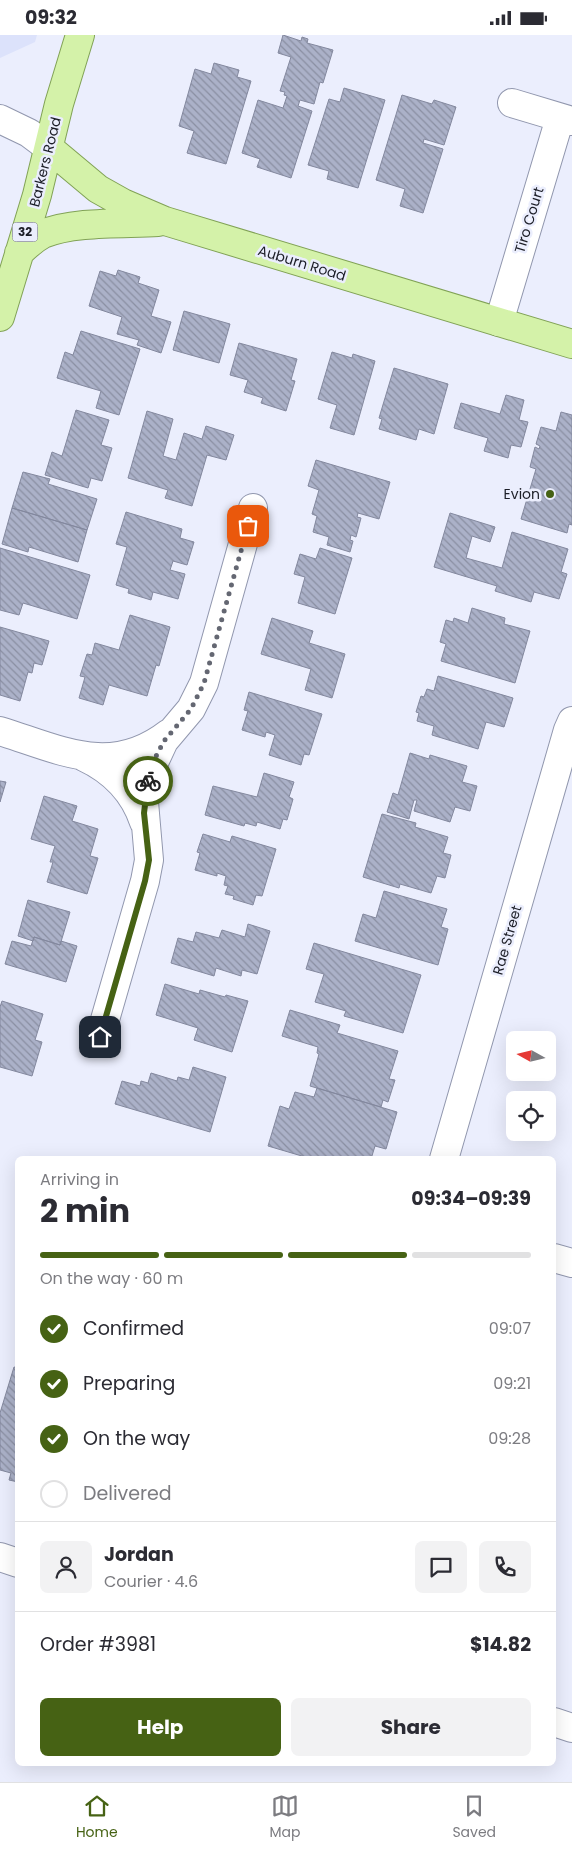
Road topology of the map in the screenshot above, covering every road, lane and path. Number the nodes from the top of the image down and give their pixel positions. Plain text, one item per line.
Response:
1 (80, 35) edge
2 (512, 103) dead end
3 (0, 119) edge
4 (566, 119) edge
5 (49, 147) junction
6 (164, 221) junction
7 (19, 253) junction
8 (0, 317) edge
9 (499, 322) junction
10 (572, 345) edge
11 (253, 508) dead end
12 (572, 721) edge
13 (174, 729) junction
14 (0, 731) edge
15 (82, 756) junction
16 (146, 831) junction
17 (100, 1037) dead end
18 (445, 1156) edge
19 (556, 1259) edge
20 (572, 1263) edge
21 (0, 1557) edge
22 (15, 1562) edge
23 (556, 1723) edge
24 (572, 1727) edge

1 - 5 main road, Barkers Road / 32
2 - 4 street
3 - 5 street
4 - 9 street, Tiro Court
5 - 6 main road, Auburn Road
5 - 7 main road, Barkers Road / 32
6 - 7 main road
6 - 9 main road, Auburn Road
7 - 8 main road, Barkers Road / 32
9 - 10 main road, Auburn Road
11 - 13 street
12 - 18 street, Rae Street
13 - 15 street
13 - 16 street
14 - 15 street
15 - 16 street
16 - 17 street
19 - 20 street
21 - 22 street
23 - 24 street

